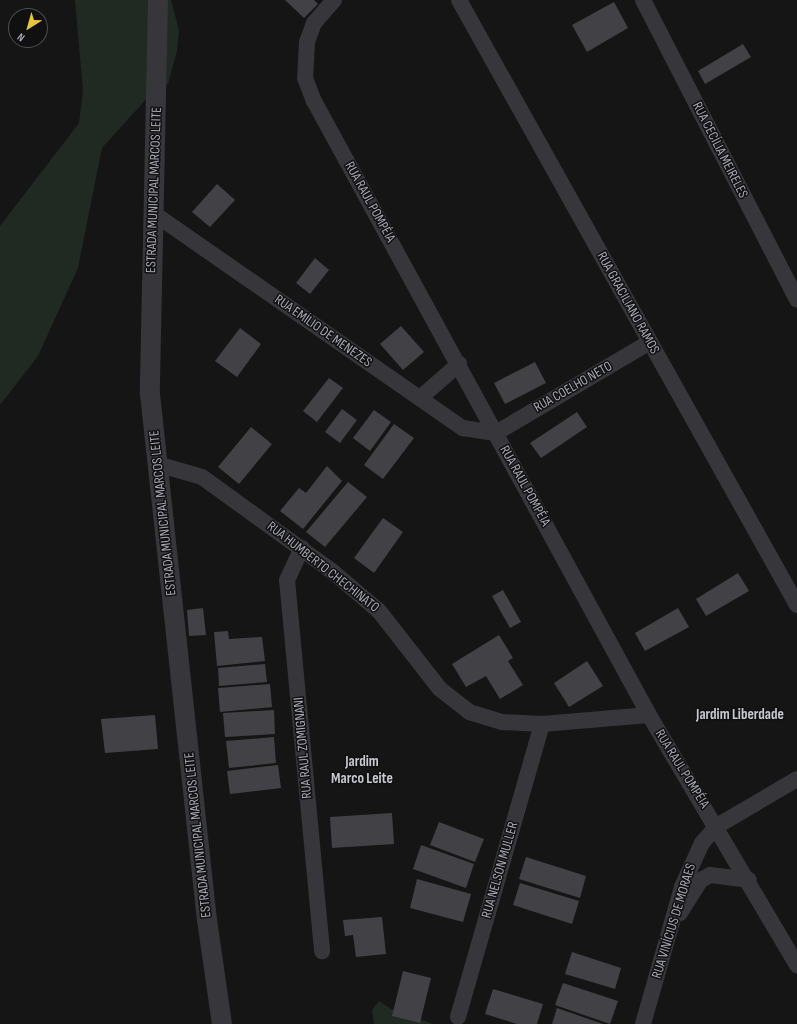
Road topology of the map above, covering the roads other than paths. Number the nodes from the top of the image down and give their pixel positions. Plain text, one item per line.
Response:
1 (158, 0) edge
2 (334, 0) edge
3 (459, 0) edge
4 (643, 0) edge
5 (156, 215) junction
6 (797, 300) edge
7 (650, 342) junction
8 (459, 364) junction
9 (420, 398) junction
10 (496, 432) junction
11 (157, 464) junction
12 (302, 548) junction
13 (778, 570) junction
14 (797, 582) edge
15 (797, 605) edge
16 (649, 715) junction
17 (542, 724) junction
18 (797, 779) edge
19 (717, 826) junction
20 (749, 880) junction
21 (669, 930) junction
22 (322, 951) dead end
23 (797, 965) edge
24 (458, 1017) dead end
25 (222, 1024) edge
26 (643, 1024) edge

1 - 5 street, ESTRADA MUNICIPAL MARCOS LEITE
2 - 8 street, RUA RAUL POMPÉIA
3 - 7 street, RUA GRACILIANO RAMOS
4 - 6 street, RUA CECÍLIA MEIRELES
5 - 9 street, RUA EMÍLIO DE MENEZES
5 - 11 street, ESTRADA MUNICIPAL MARCOS LEITE
7 - 10 street, RUA COELHO NETO
7 - 13 street, RUA GRACILIANO RAMOS
8 - 9 street
8 - 10 street, RUA RAUL POMPÉIA
9 - 10 street, RUA EMÍLIO DE MENEZES
10 - 16 street, RUA RAUL POMPÉIA
11 - 12 street, RUA HUMBERTO CHECHINATO
11 - 25 street, ESTRADA MUNICIPAL MARCOS LEITE
12 - 17 street, RUA HUMBERTO CHECHINATO
12 - 22 street, RUA RAUL ZOMIGNANI
13 - 14 street
13 - 15 street, RUA GRACILIANO RAMOS
16 - 17 street, RUA HUMBERTO CHECHINATO
16 - 19 street, RUA RAUL POMPÉIA
17 - 24 street, RUA NELSON MULLER
18 - 19 street
19 - 20 street, RUA RAUL POMPÉIA
19 - 21 street, RUA VINÍCIUS DE MORAES
20 - 21 street
20 - 23 street, RUA RAUL POMPÉIA
21 - 26 street, RUA VINÍCIUS DE MORAES

